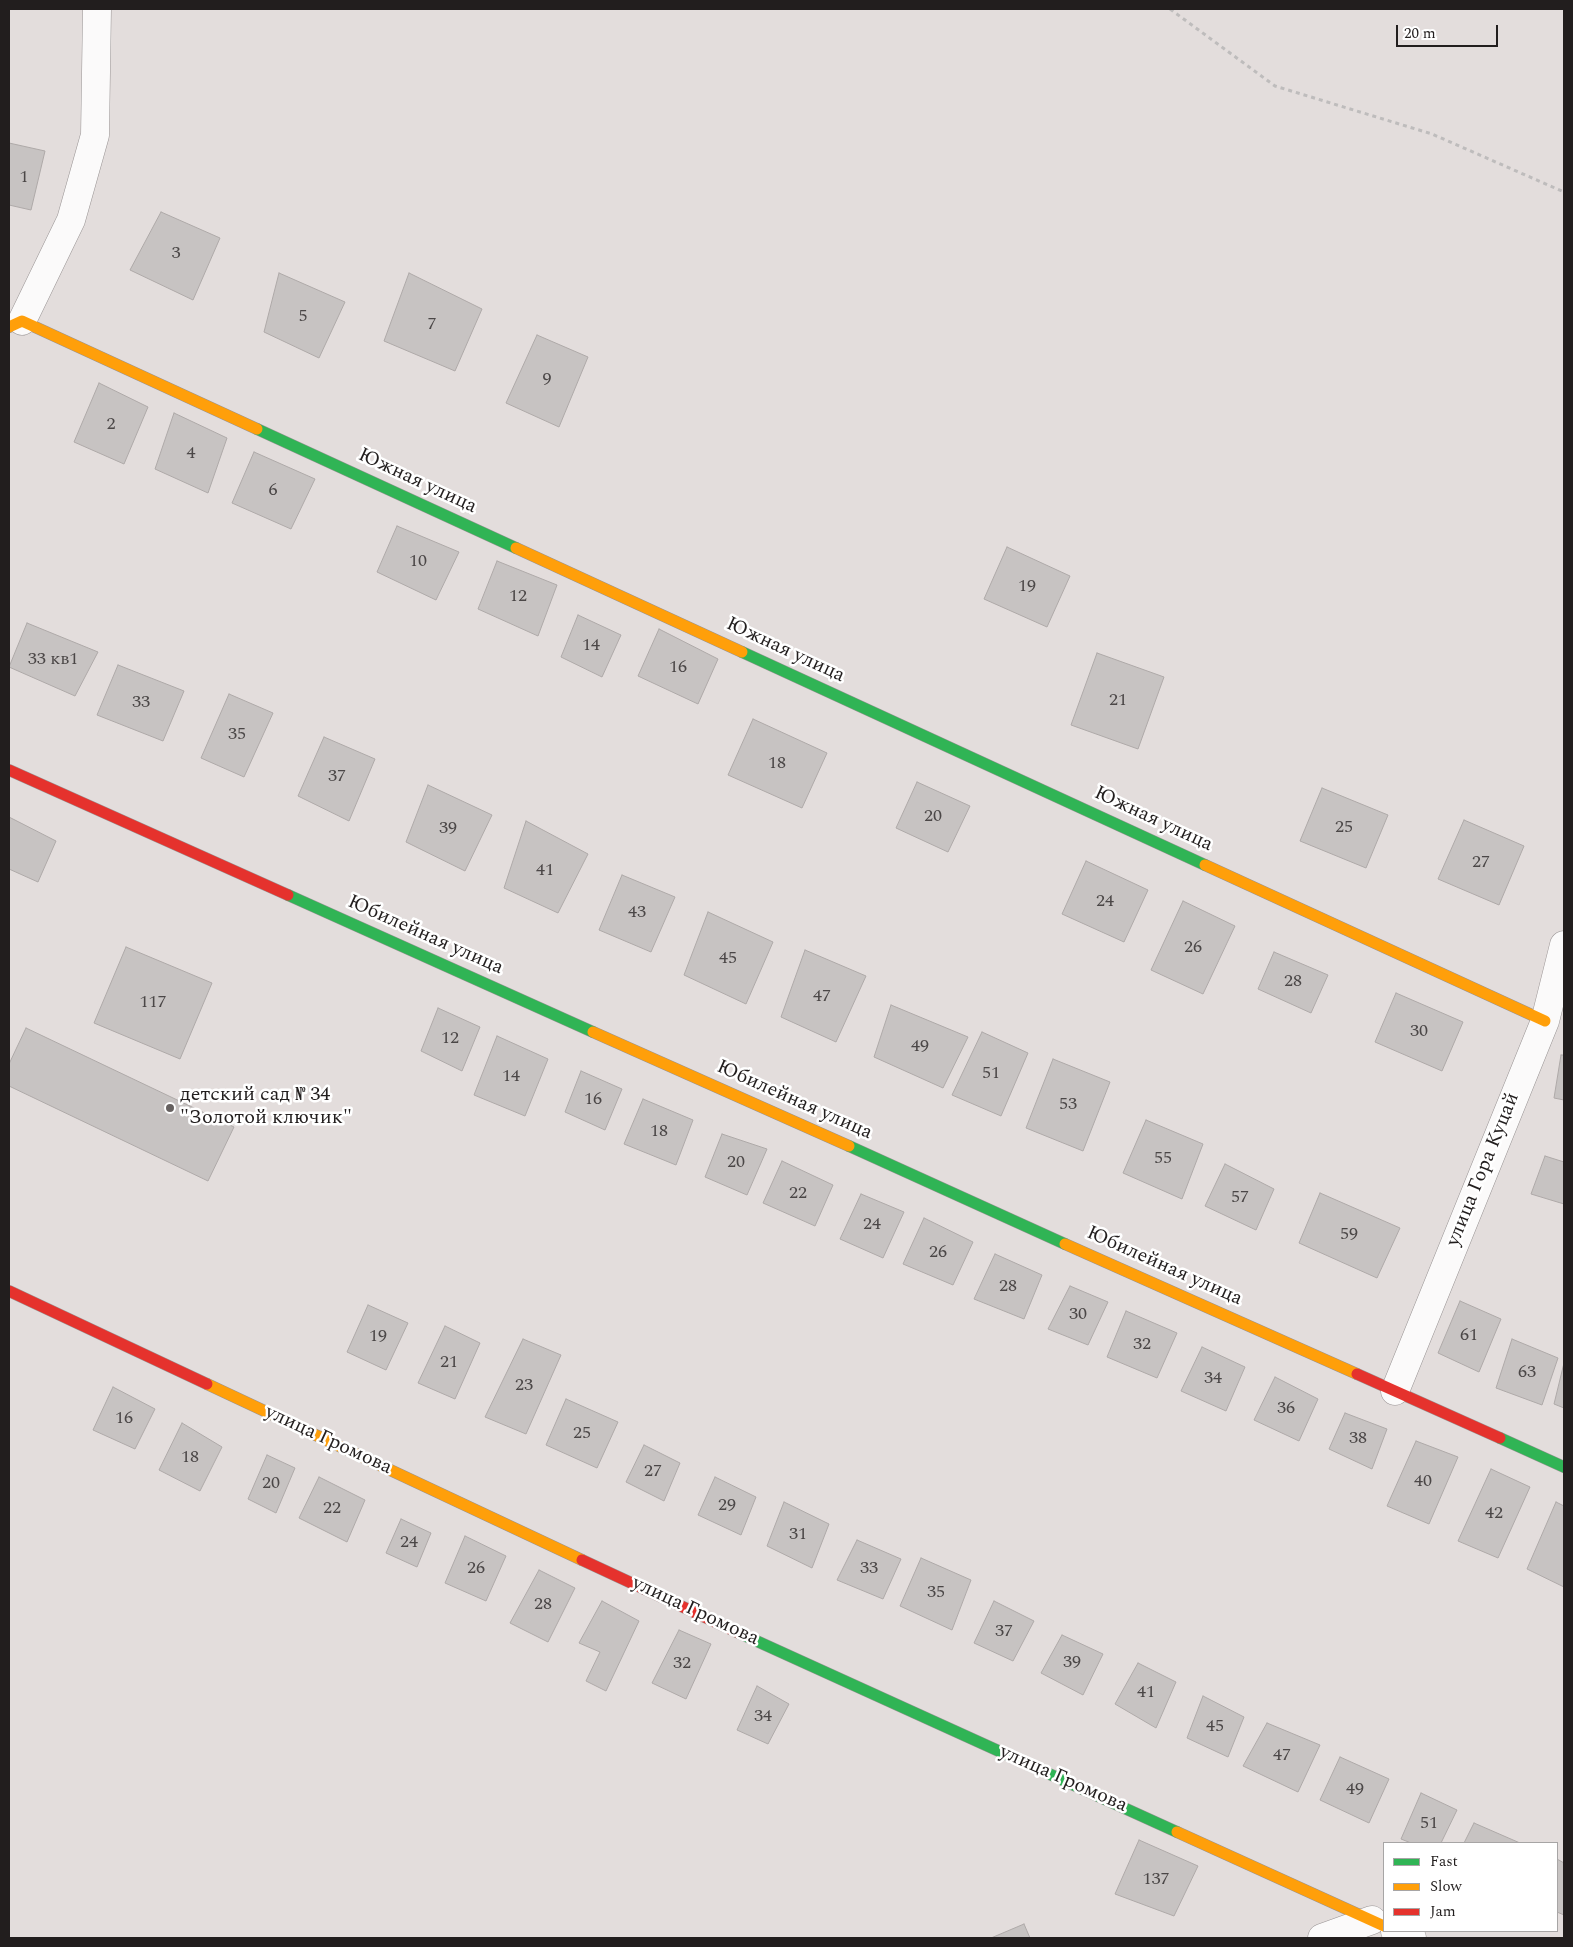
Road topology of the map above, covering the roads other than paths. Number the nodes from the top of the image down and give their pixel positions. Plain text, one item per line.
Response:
1 (97, 9) edge
2 (15, 324) edge
3 (9, 770) edge
4 (1564, 945) edge
5 (1545, 1021) junction
6 (9, 1291) edge
7 (1395, 1391) junction
8 (1564, 1467) edge
9 (1383, 1925) edge
10 (1383, 1925) edge
11 (1399, 1932) edge
12 (1322, 1938) edge
13 (1412, 1938) edge

1 - 2 street
2 - 5 street, Южная улица
3 - 7 street, Юбилейная улица
4 - 5 street, улица Гора Куцай
5 - 7 street, улица Гора Куцай
6 - 9 street, улица Громова
7 - 8 street, Юбилейная улица
10 - 12 street
11 - 13 street, улица Громова

